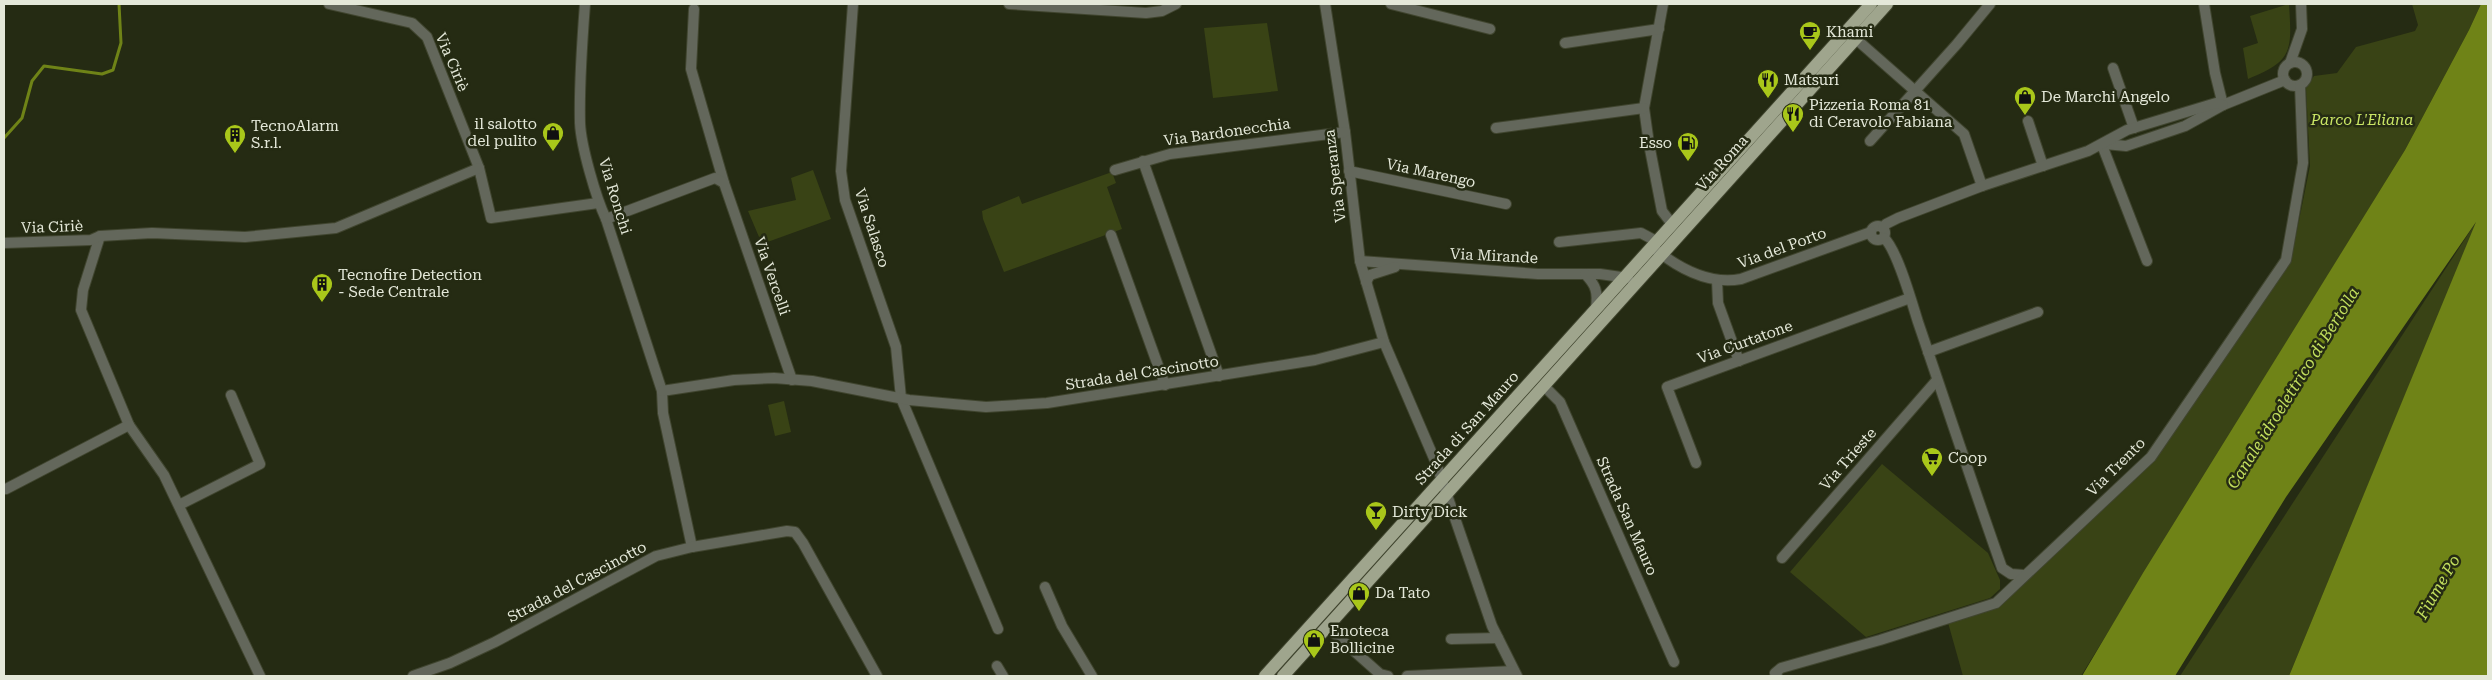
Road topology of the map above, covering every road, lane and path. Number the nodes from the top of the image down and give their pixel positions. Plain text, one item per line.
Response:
1 (330, 4) edge
2 (585, 4) edge
3 (853, 4) edge
4 (1009, 4) edge
5 (1176, 4) edge
6 (1325, 4) edge
7 (1391, 4) edge
8 (1663, 4) edge
9 (1870, 4) edge
10 (1887, 4) edge
11 (1990, 4) edge
12 (2204, 4) edge
13 (2301, 4) edge
14 (694, 9) dead end
15 (1490, 29) dead end
16 (1658, 29) junction
17 (1856, 39) junction
18 (1565, 43) dead end
19 (2290, 63) junction
20 (2114, 68) dead end
21 (2285, 80) junction
22 (2300, 85) junction
23 (1915, 91) junction
24 (2223, 105) junction
25 (1644, 108) junction
26 (2182, 112) junction
27 (2028, 121) dead end
28 (2185, 126) junction
29 (1496, 128) dead end
30 (2131, 129) junction
31 (1345, 132) junction
32 (1870, 140) dead end
33 (2104, 144) junction
34 (2130, 145) junction
35 (1143, 161) junction
36 (2043, 166) junction
37 (479, 168) junction
38 (1115, 170) dead end
39 (1349, 171) junction
40 (724, 183) junction
41 (1982, 186) junction
42 (598, 203) junction
43 (1506, 204) dead end
44 (606, 219) junction
45 (1672, 224) junction
46 (1884, 233) junction
47 (1111, 235) dead end
48 (100, 236) junction
49 (1559, 242) dead end
50 (4, 243) edge
51 (1654, 244) junction
52 (1662, 255) junction
53 (1360, 261) junction
54 (2147, 261) dead end
55 (1400, 266) junction
56 (1585, 274) junction
57 (1623, 278) junction
58 (1639, 280) junction
59 (1717, 280) junction
60 (1366, 282) junction
61 (1910, 298) junction
62 (1596, 308) junction
63 (2038, 312) dead end
64 (1572, 335) joint
65 (1384, 342) junction
66 (1582, 344) joint
67 (1928, 352) junction
68 (1739, 361) junction
69 (1219, 376) junction
70 (792, 380) junction
71 (1937, 380) junction
72 (1165, 385) junction
73 (1544, 386) junction
74 (662, 391) junction
75 (231, 395) dead end
76 (901, 398) junction
77 (129, 425) junction
78 (1696, 463) dead end
79 (1441, 480) junction
80 (6, 489) dead end
81 (1446, 496) junction
82 (179, 505) junction
83 (692, 546) junction
84 (1782, 558) dead end
85 (2024, 575) junction
86 (1045, 587) dead end
87 (1328, 627) junction
88 (998, 629) dead end
89 (1498, 638) junction
90 (1451, 639) dead end
91 (1674, 662) dead end
92 (997, 666) dead end
93 (1516, 674) edge
94 (1775, 675) edge
95 (260, 676) edge
96 (413, 676) edge
97 (877, 676) edge
98 (1003, 676) edge
99 (1092, 676) edge
100 (1265, 676) edge
101 (1283, 676) edge
102 (1388, 676) edge
103 (1407, 676) edge

1 - 37 street, Via Ciriè
2 - 42 street, Via Ronchi
3 - 76 street, Via Salasco
4 - 5 street
6 - 31 street, Via Speranza
7 - 15 street
8 - 16 street
9 - 45 main road, Via Roma
10 - 17 main road, Via Roma
11 - 23 street
12 - 24 street
13 - 19 street
14 - 40 street, Via Vercelli
16 - 18 street
16 - 25 street
17 - 23 street
17 - 52 main road, Via Roma
19 - 21 street
19 - 22 street
20 - 30 street
21 - 22 street
21 - 24 street
22 - 85 street, Via Trento
23 - 32 street
23 - 41 street
24 - 26 street
24 - 28 street
25 - 29 street
25 - 45 street
26 - 28 street
26 - 30 street
27 - 36 street
28 - 34 street
30 - 33 street
30 - 34 street
31 - 35 street, Via Bardonecchia
31 - 39 street, Via Speranza
33 - 34 street
33 - 36 street
33 - 54 street
35 - 38 street, Via Bardonecchia
35 - 69 street
36 - 41 street
37 - 42 street, Via Ciriè
37 - 48 street, Via Ciriè
39 - 43 street, Via Marengo
39 - 53 street, Via Speranza
40 - 44 street
40 - 70 street, Via Vercelli
41 - 46 street
42 - 44 street, Via Ronchi
44 - 74 street, Via Ronchi
45 - 51 main road, Via Roma
46 - 59 street, Via del Porto
46 - 61 street
47 - 72 street
48 - 50 street, Via Ciriè
48 - 77 street
49 - 51 street, Via del Porto
51 - 52 street, Via del Porto
51 - 57 main road, Via Roma
52 - 58 main road, Via Roma
52 - 59 street, Via del Porto
53 - 55 street, Via Mirande
53 - 60 street, Via Speranza
55 - 56 street, Via Mirande
55 - 60 street, Via Mirande
56 - 57 street, Via Mirande
56 - 62 street
57 - 58 street, Via Mirande
57 - 62 main road, Via Roma
58 - 66 main road, Via Roma
59 - 68 street
60 - 65 street, Via Speranza
61 - 67 street
61 - 68 street, Via Curtatone
62 - 64 main road, Via Roma
63 - 67 street
64 - 79 main road, Strada di San Mauro
65 - 69 street, Strada del Cascinotto
65 - 79 street, Via Speranza
66 - 73 main road, Strada di San Mauro
67 - 71 street
68 - 78 street, Via Curtatone
69 - 72 street, Strada del Cascinotto
70 - 74 street, Strada del Cascinotto
70 - 76 street, Strada del Cascinotto
71 - 84 street, Via Trieste
71 - 85 street
72 - 76 street, Strada del Cascinotto
73 - 81 main road, Strada di San Mauro
73 - 91 street, Strada San Mauro
74 - 83 street
75 - 82 street
76 - 88 street
77 - 80 street
77 - 82 street
79 - 81 street, Via Speranza
79 - 100 main road, Strada di San Mauro
81 - 87 main road, Strada di San Mauro
81 - 89 street, Via Speranza
82 - 95 street
83 - 96 street, Strada del Cascinotto
83 - 97 street, Strada del Cascinotto
85 - 94 street, Via Trento
86 - 99 street
87 - 101 main road, Strada di San Mauro
87 - 102 street
89 - 90 street
89 - 93 street, Via Speranza
92 - 98 street
93 - 103 street

